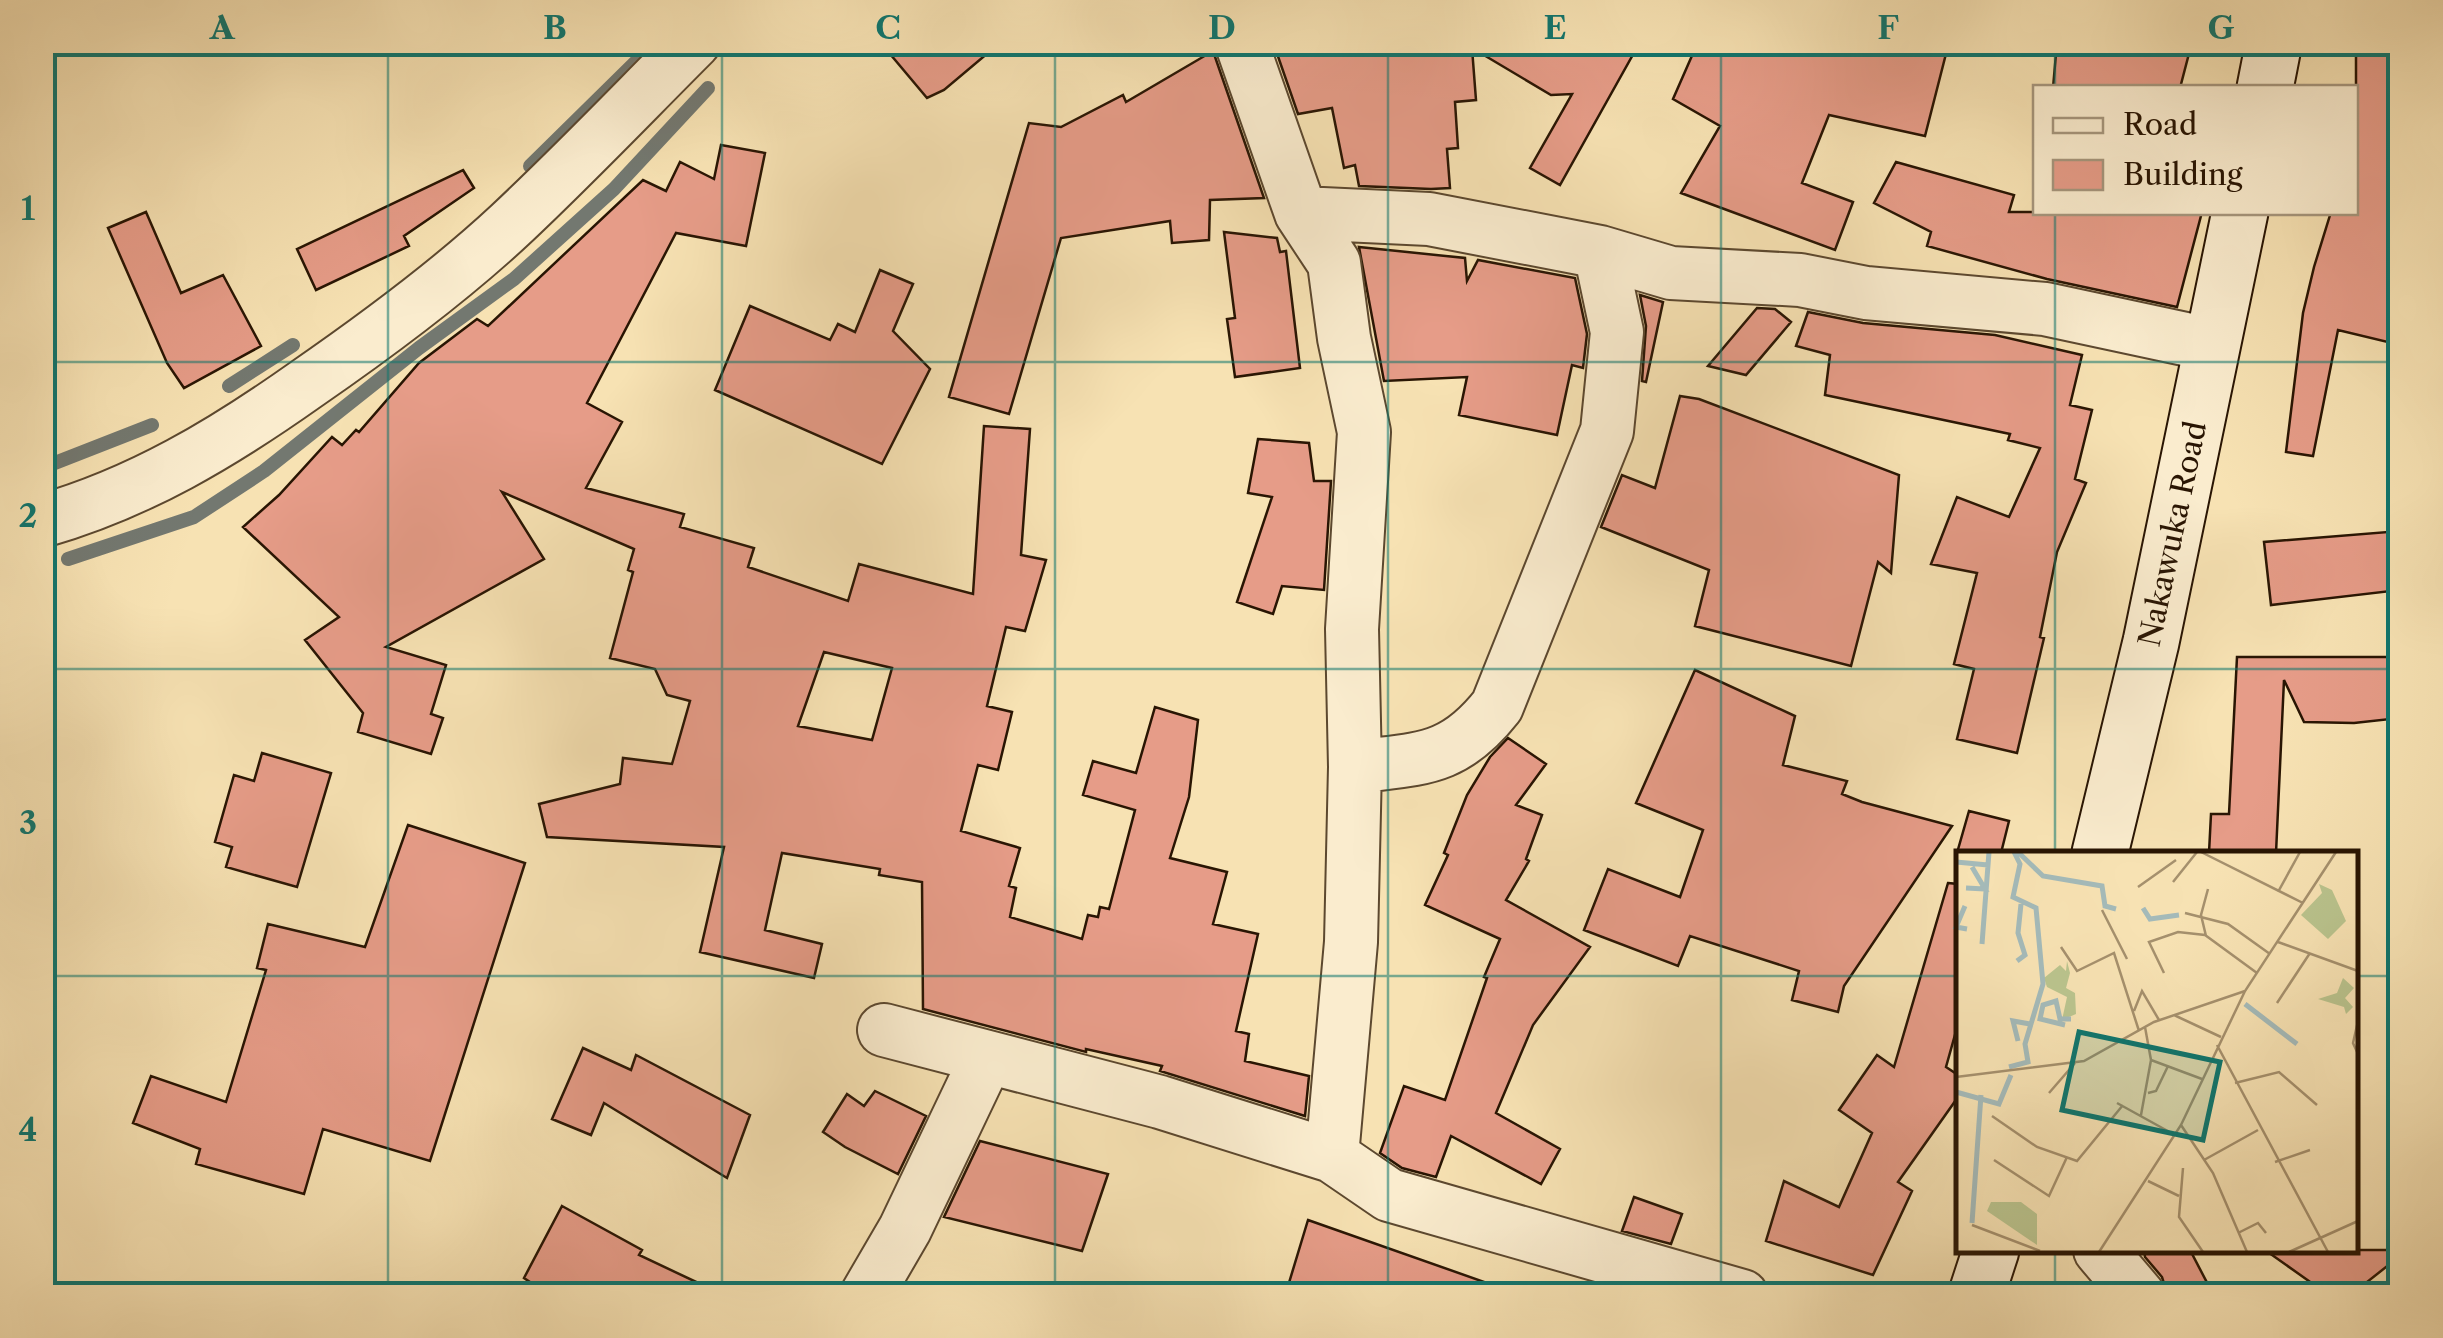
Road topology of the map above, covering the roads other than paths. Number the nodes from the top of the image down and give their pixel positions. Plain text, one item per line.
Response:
1 (694, 42) edge
2 (1240, 42) edge
3 (2274, 42) edge
4 (2266, 85) edge
5 (1301, 213) junction
6 (2239, 215) edge
7 (1600, 252) junction
8 (2213, 345) junction
9 (44, 531) edge
10 (1356, 767) junction
11 (2100, 851) edge
12 (884, 1030) dead end
13 (987, 1057) junction
14 (1332, 1156) junction
15 (1989, 1253) edge
16 (2103, 1253) edge
17 (866, 1296) edge
18 (1742, 1296) edge
19 (1976, 1296) edge
20 (2139, 1296) edge

1 - 9 street
2 - 5 street
3 - 4 main road
5 - 7 street
5 - 10 street
6 - 8 main road, Nakawuka Road
7 - 8 street
7 - 10 street
8 - 11 main road, Nakawuka Road
10 - 14 street
12 - 13 street
13 - 14 street
13 - 17 street
14 - 18 street
15 - 19 main road
16 - 20 street

